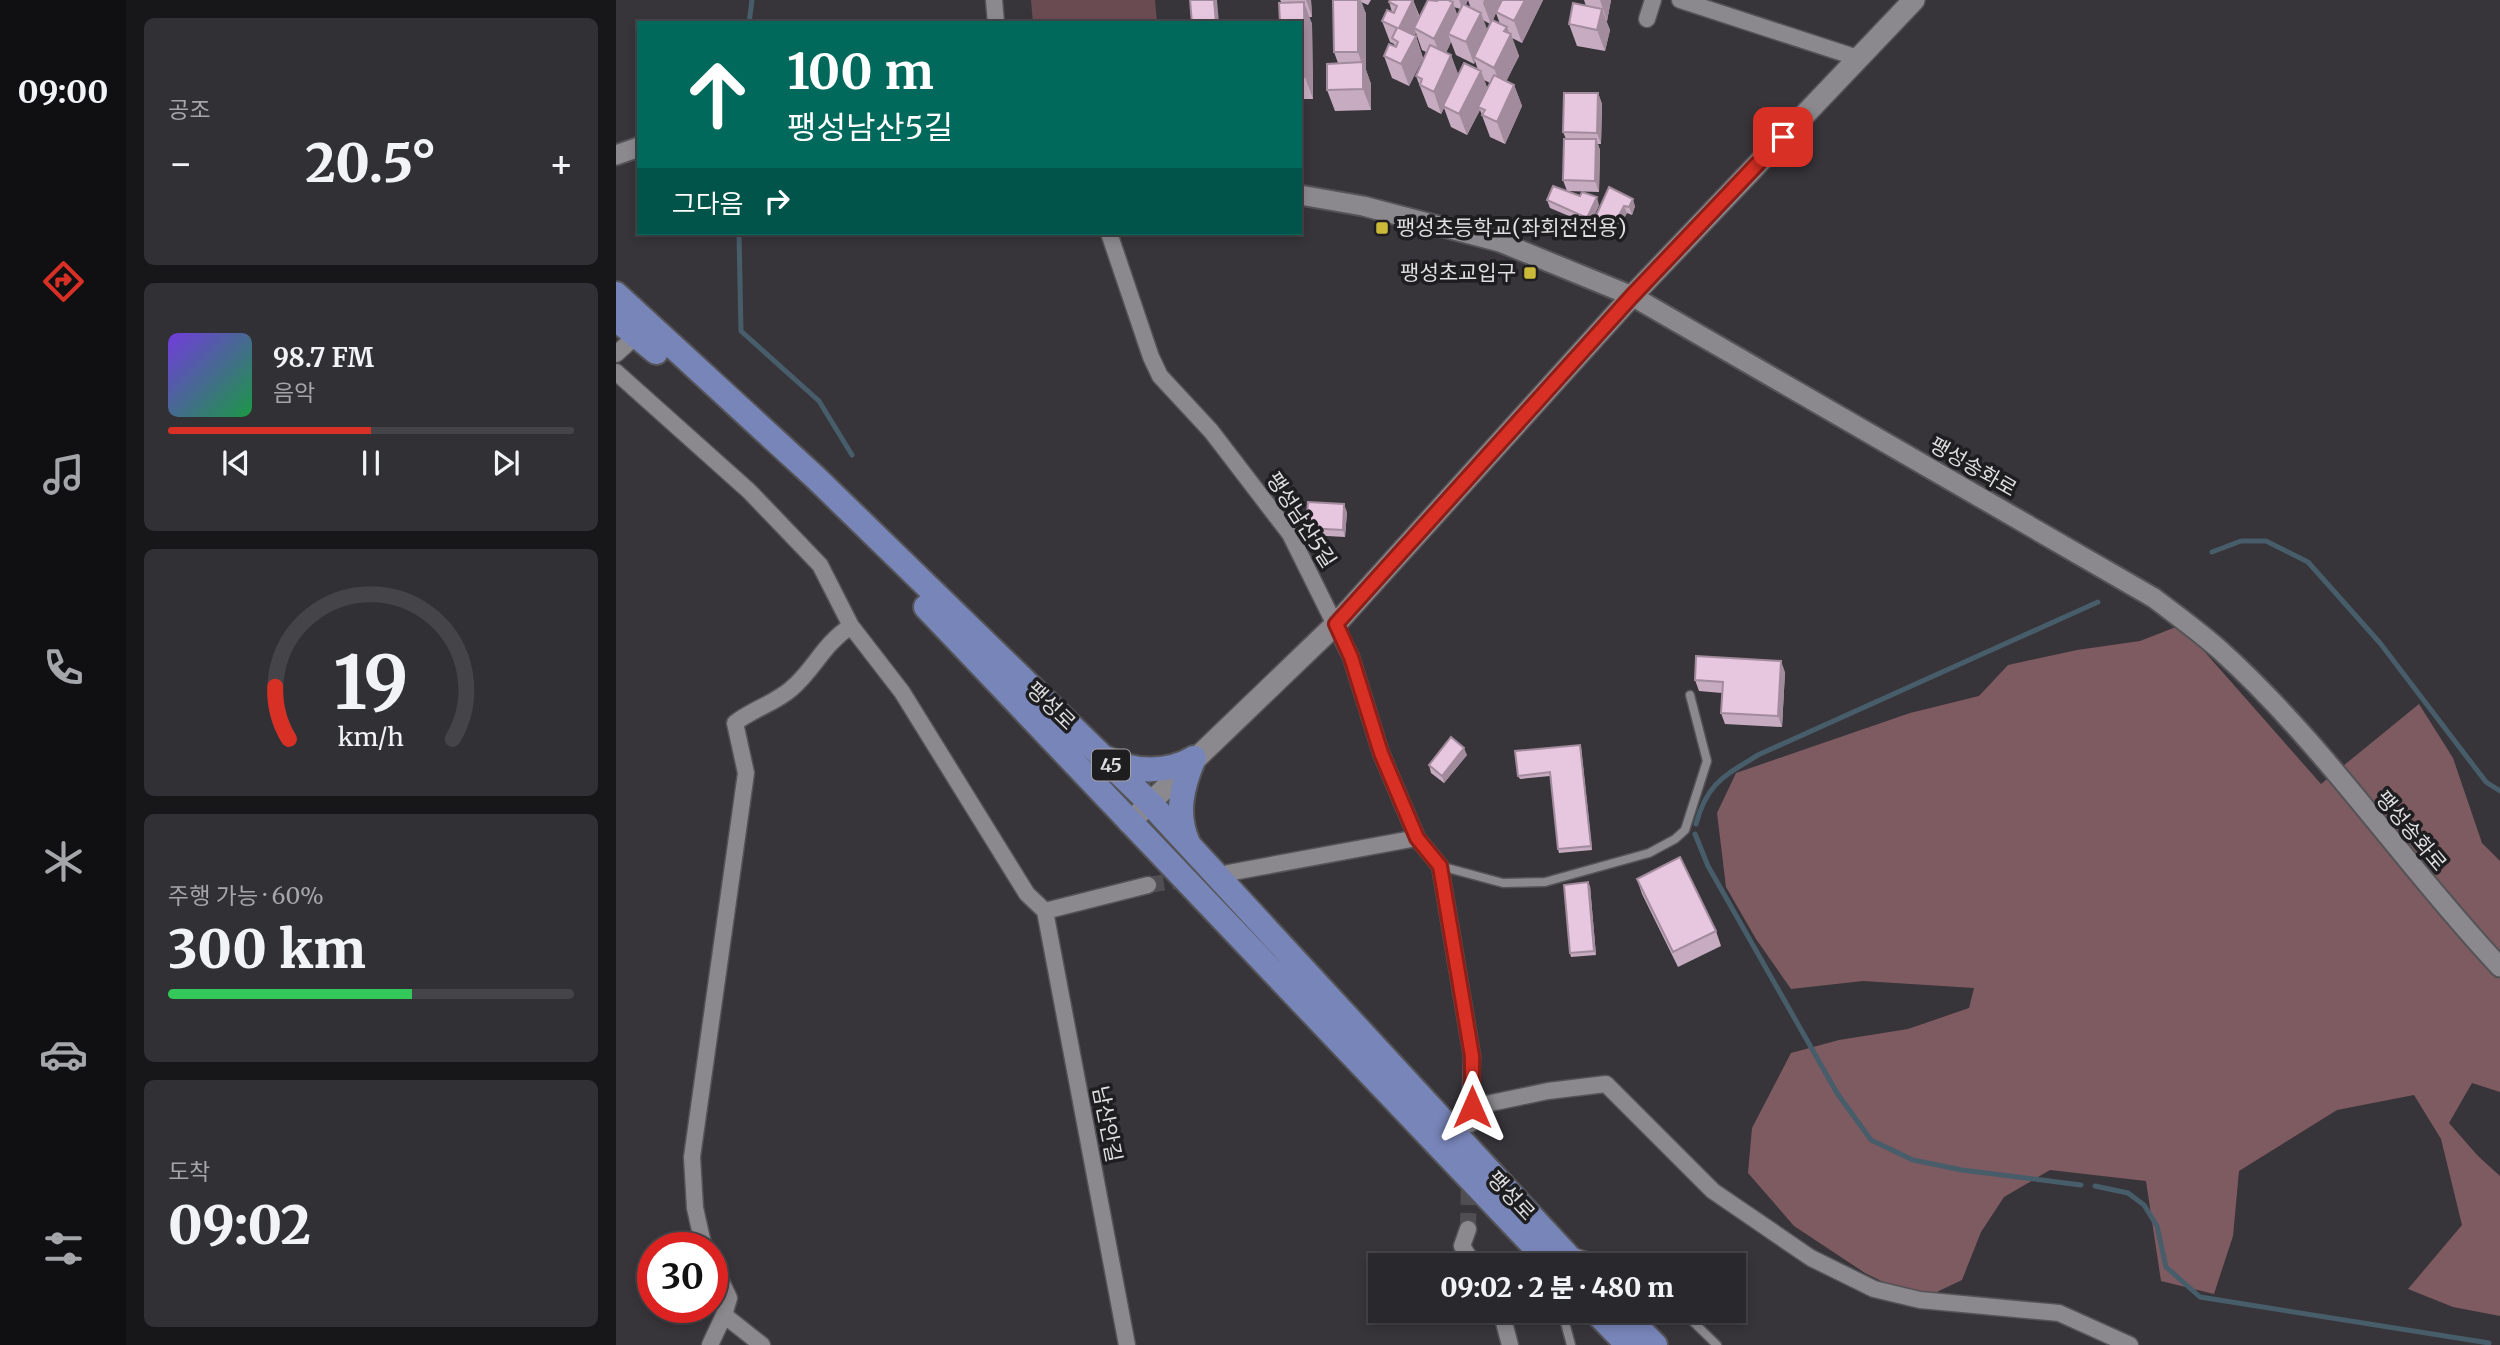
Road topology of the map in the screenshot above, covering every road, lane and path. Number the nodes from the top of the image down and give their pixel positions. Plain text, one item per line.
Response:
1 (994, 0) edge
2 (1653, 0) edge
3 (1680, 0) edge
4 (1914, 0) edge
5 (1647, 19) dead end
6 (996, 21) edge
7 (1858, 58) junction
8 (616, 139) edge
9 (637, 146) edge
10 (637, 148) edge
11 (616, 155) edge
12 (1302, 195) edge
13 (1111, 235) edge
14 (1632, 296) junction
15 (617, 300) edge
16 (637, 335) junction
17 (616, 354) edge
18 (616, 372) edge
19 (1336, 624) junction
20 (851, 626) junction
21 (1690, 695) dead end
22 (1100, 754) junction
23 (1194, 758) junction
24 (1150, 803) junction
25 (1129, 823) junction
26 (1417, 838) junction
27 (1188, 844) junction
28 (1440, 866) junction
29 (1228, 873) tunnel mouth
30 (1148, 885) tunnel mouth
31 (1045, 911) junction
32 (2500, 967) edge
33 (1472, 1107) junction
34 (1470, 1124) dead end
35 (1468, 1229) tunnel mouth
36 (701, 1232) edge
37 (1466, 1253) edge
38 (1544, 1253) edge
39 (1545, 1253) edge
40 (728, 1318) edge
41 (720, 1323) edge
42 (1504, 1323) edge
43 (1565, 1323) edge
44 (1607, 1323) edge
45 (1633, 1323) edge
46 (1694, 1323) edge
47 (710, 1345) edge
48 (762, 1345) edge
49 (1127, 1345) edge
50 (1510, 1345) edge
51 (1571, 1345) edge
52 (1628, 1345) edge
53 (1655, 1345) edge
54 (1717, 1345) edge
55 (2130, 1345) edge

1 - 6 street
2 - 5 street
3 - 7 street
4 - 7 main road
7 - 14 main road
8 - 9 street
10 - 11 street
12 - 14 street, 팽성송화로
13 - 19 street, 팽성남산5길
14 - 19 main road
14 - 32 street, 팽성송화로
15 - 16 main road, 팽성로 / 45
15 - 22 main road, 팽성로 / 45
16 - 17 street
16 - 25 main road, 팽성로 / 45
18 - 20 street
19 - 23 main road
19 - 26 street, 팽성남산5길
20 - 31 street
20 - 36 street
21 - 28 lane
22 - 23 main road
22 - 24 main road, 팽성로 / 45
23 - 24 main road
23 - 27 main road
24 - 25 main road
24 - 27 main road, 팽성로 / 45
25 - 38 main road, 팽성로 / 45
26 - 28 street, 팽성남산5길
26 - 29 street
27 - 39 main road, 팽성로 / 45
28 - 33 street
30 - 31 street
31 - 49 street, 남산안길
33 - 34 street
33 - 55 street
35 - 37 street
40 - 48 street
41 - 47 street
42 - 50 street
43 - 51 lane
44 - 52 main road
45 - 53 main road
46 - 54 lane

